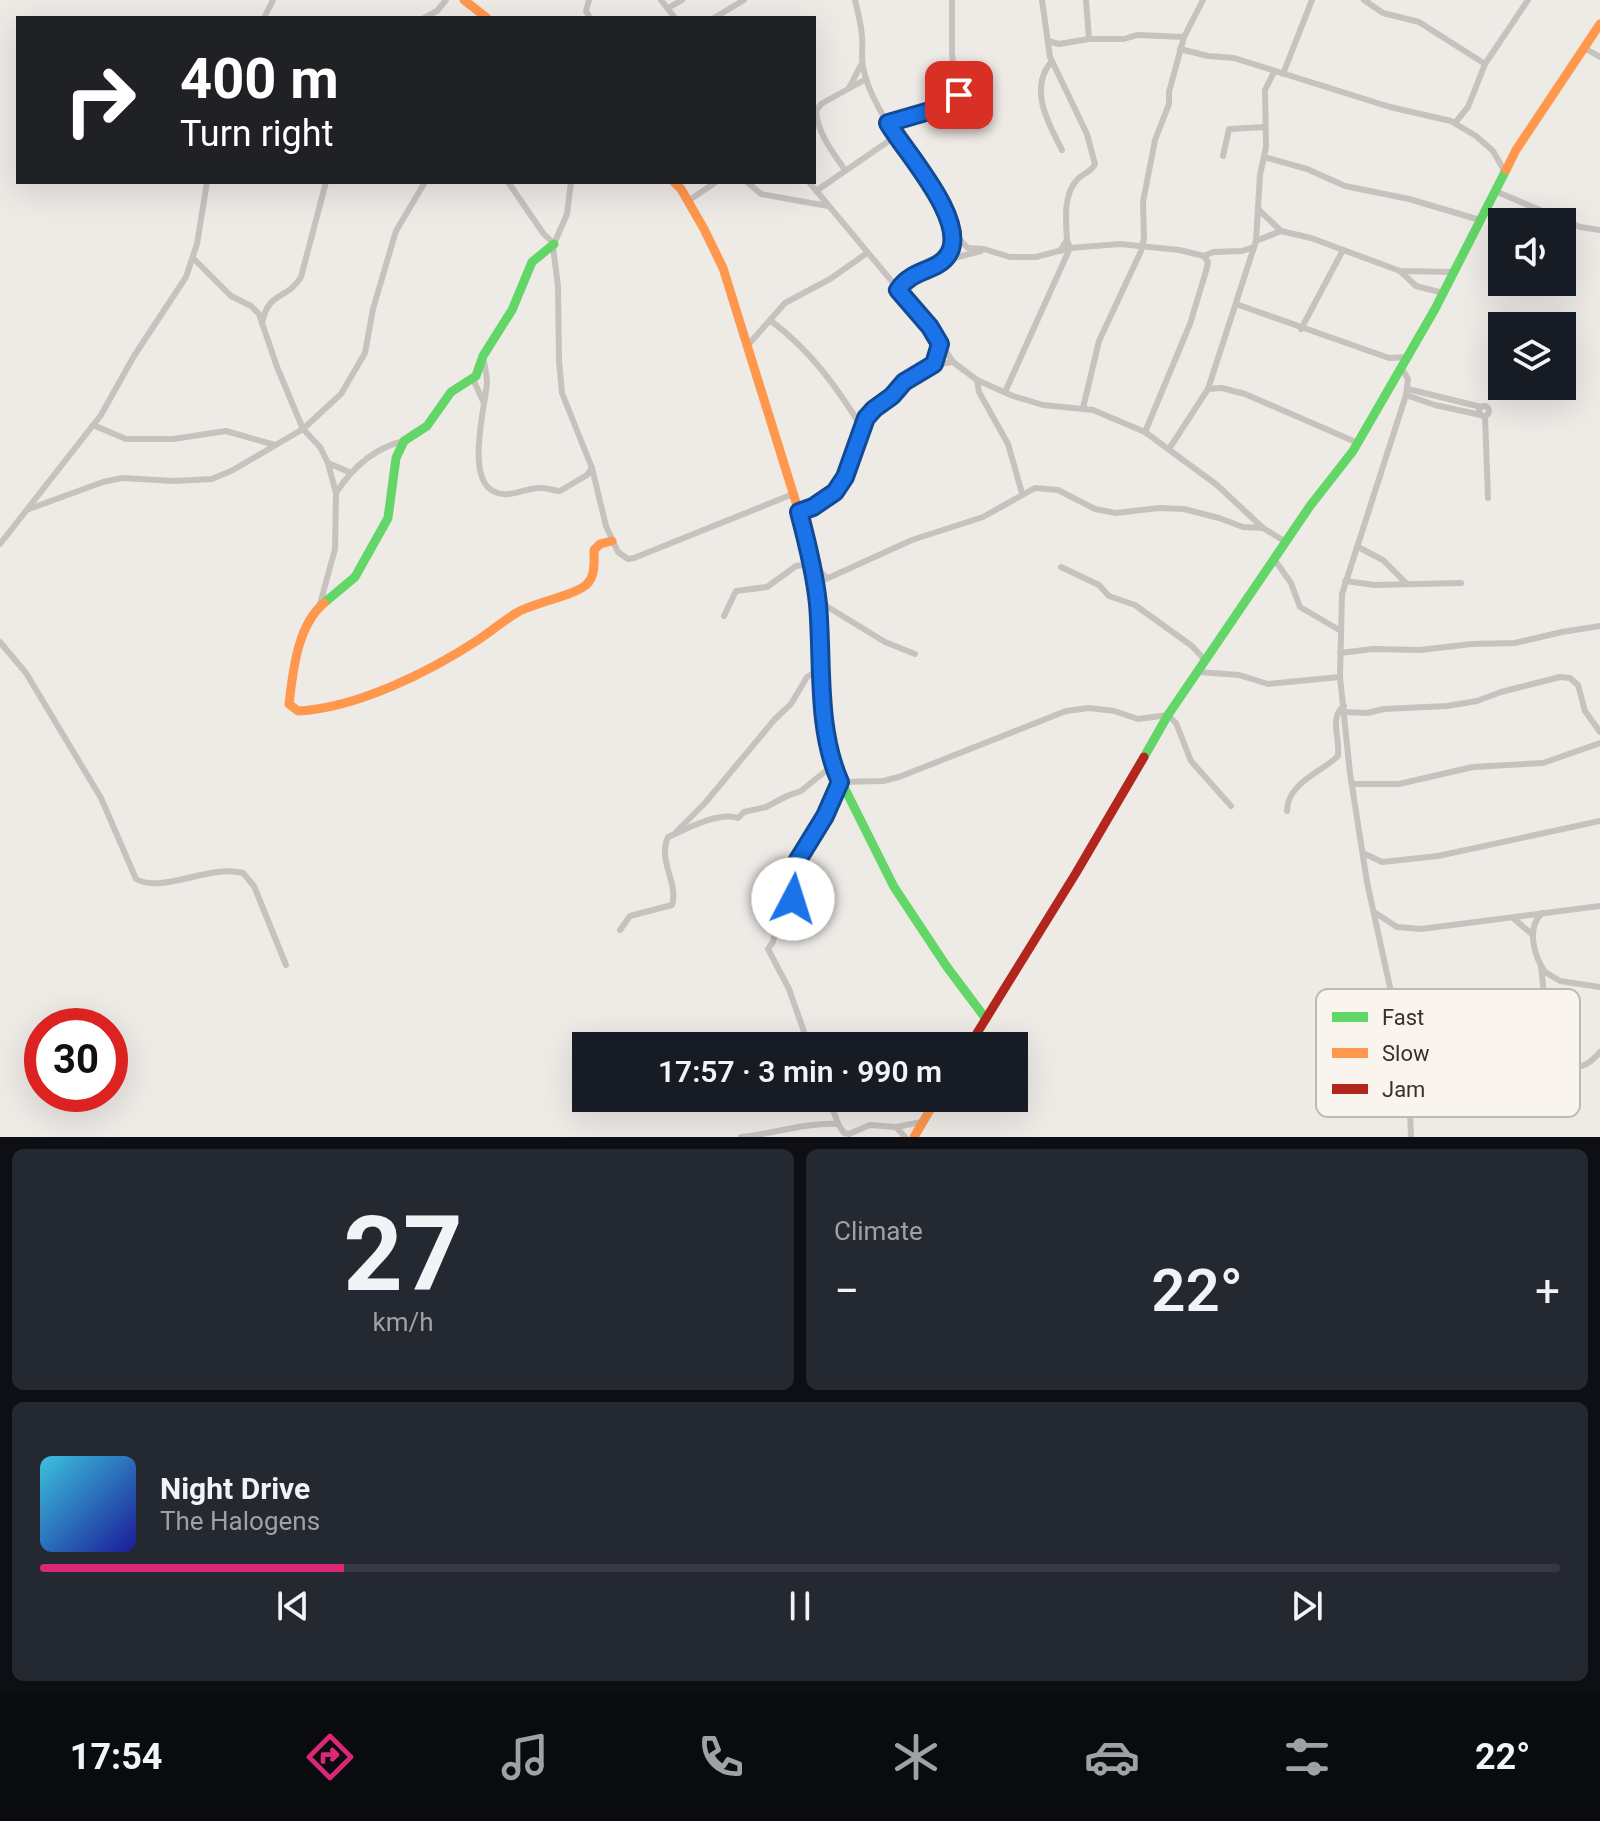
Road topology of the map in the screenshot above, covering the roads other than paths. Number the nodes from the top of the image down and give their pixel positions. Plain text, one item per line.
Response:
1 (446, 0) edge
2 (464, 0) edge
3 (661, 0) edge
4 (682, 0) edge
5 (743, 0) edge
6 (855, 0) edge
7 (952, 0) edge
8 (1042, 0) edge
9 (1086, 0) edge
10 (1203, 0) edge
11 (1312, 0) edge
12 (1364, 0) edge
13 (1528, 0) edge
14 (668, 8) junction
15 (428, 16) edge
16 (484, 16) edge
17 (674, 16) edge
18 (717, 16) edge
19 (1600, 24) edge
20 (1184, 37) junction
21 (1089, 39) junction
22 (1048, 41) junction
23 (1059, 44) junction
24 (1584, 48) junction
25 (1180, 49) junction
26 (1600, 57) edge
27 (1051, 59) junction
28 (862, 64) junction
29 (1485, 64) junction
30 (1274, 72) junction
31 (1283, 74) junction
32 (866, 79) junction
33 (850, 86) junction
34 (816, 113) edge
35 (816, 117) edge
36 (888, 123) junction
37 (1455, 123) junction
38 (1265, 127) junction
39 (896, 136) junction
40 (1062, 150) dead end
41 (1493, 151) junction
42 (1514, 155) junction
43 (1223, 156) dead end
44 (1264, 157) junction
45 (845, 170) junction
46 (1505, 172) junction
47 (207, 184) edge
48 (326, 184) edge
49 (424, 184) edge
50 (509, 184) edge
51 (571, 184) edge
52 (675, 184) edge
53 (713, 184) edge
54 (749, 184) edge
55 (811, 184) edge
56 (816, 191) junction
57 (1495, 191) junction
58 (688, 201) junction
59 (828, 206) junction
60 (1259, 210) junction
61 (1480, 220) junction
62 (951, 230) junction
63 (1600, 230) edge
64 (1281, 231) junction
65 (1067, 240) junction
66 (1255, 244) junction
67 (1143, 245) junction
68 (554, 246) junction
69 (1070, 248) junction
70 (989, 250) junction
71 (1343, 250) junction
72 (1060, 251) junction
73 (867, 253) junction
74 (1204, 256) junction
75 (194, 259) junction
76 (943, 260) junction
77 (1400, 271) junction
78 (1454, 272) junction
79 (898, 290) junction
80 (1443, 293) junction
81 (1236, 304) junction
82 (771, 321) junction
83 (262, 323) junction
84 (1301, 329) junction
85 (940, 344) junction
86 (748, 345) junction
87 (483, 357) junction
88 (1409, 357) junction
89 (1389, 358) junction
90 (953, 362) junction
91 (934, 364) junction
92 (1401, 371) junction
93 (473, 379) junction
94 (977, 380) junction
95 (1208, 389) junction
96 (1005, 392) junction
97 (1407, 392) junction
98 (484, 404) junction
99 (1083, 408) junction
100 (93, 425) junction
101 (862, 428) junction
102 (303, 429) junction
103 (1145, 432) junction
104 (404, 441) junction
105 (1358, 443) junction
106 (275, 445) junction
107 (1169, 449) junction
108 (328, 463) junction
109 (349, 472) junction
110 (591, 476) junction
111 (336, 493) junction
112 (1022, 493) junction
113 (793, 494) junction
114 (1488, 498) dead end
115 (29, 509) junction
116 (799, 512) junction
117 (1263, 528) junction
118 (612, 541) junction
119 (1286, 542) junction
120 (0, 544) edge
121 (1358, 547) junction
122 (1274, 559) junction
123 (812, 564) junction
124 (1061, 567) dead end
125 (827, 578) junction
126 (1345, 581) junction
127 (1406, 583) junction
128 (1461, 583) dead end
129 (815, 584) junction
130 (818, 601) junction
131 (319, 607) junction
132 (724, 616) dead end
133 (1600, 626) edge
134 (1341, 631) junction
135 (0, 642) edge
136 (1340, 653) junction
137 (915, 654) dead end
138 (1204, 659) junction
139 (821, 668) junction
140 (1196, 671) junction
141 (1340, 677) junction
142 (1344, 709) junction
143 (1168, 715) junction
144 (1600, 732) edge
145 (1600, 743) edge
146 (833, 765) junction
147 (840, 782) junction
148 (1352, 784) junction
149 (1231, 806) dead end
150 (1287, 811) dead end
151 (1600, 821) edge
152 (675, 834) junction
153 (1363, 853) junction
154 (1600, 906) edge
155 (1374, 912) junction
156 (1542, 913) junction
157 (1511, 917) junction
158 (620, 930) dead end
159 (1532, 934) junction
160 (286, 965) dead end
161 (1541, 967) junction
162 (1600, 987) edge
163 (1390, 989) edge
164 (1543, 989) edge
165 (986, 1019) junction
166 (804, 1032) edge
167 (978, 1032) edge
168 (1600, 1052) edge
169 (1580, 1066) edge
170 (834, 1112) edge
171 (928, 1112) edge
172 (1410, 1117) edge
173 (922, 1122) junction
174 (838, 1124) junction
175 (896, 1127) junction
176 (741, 1137) edge
177 (905, 1137) edge
178 (914, 1137) edge
179 (1411, 1137) edge

1 - 15 street
2 - 16 street
3 - 14 street
4 - 14 street
5 - 18 street
6 - 28 street
7 - 36 street
8 - 22 street
9 - 21 street
10 - 20 street
11 - 31 street
12 - 29 street
13 - 29 street
14 - 17 street
19 - 24 street
20 - 21 street
20 - 25 street
21 - 23 street
22 - 23 street
22 - 27 street
23 - 27 street
24 - 26 street
24 - 42 street
25 - 30 street
25 - 67 street
27 - 40 street
27 - 65 street
28 - 32 street
28 - 33 street
29 - 37 street
30 - 31 street
30 - 38 street
31 - 37 street
32 - 33 street
32 - 36 street
33 - 34 street
35 - 45 street
36 - 39 street
37 - 41 street
38 - 43 street
38 - 44 street
39 - 45 street
39 - 62 street
41 - 42 street
41 - 46 street
42 - 46 street
44 - 60 street
44 - 61 street
45 - 56 street
46 - 57 street
47 - 75 street
48 - 83 street
49 - 102 street
50 - 68 street
51 - 68 street
52 - 58 street
53 - 58 street
54 - 59 street
55 - 56 street
56 - 59 street
57 - 61 street
57 - 63 street
58 - 86 street
59 - 73 street
60 - 64 street
60 - 66 street
61 - 78 street
62 - 70 street
62 - 76 street
64 - 66 street
64 - 71 street
65 - 69 street
65 - 72 street
66 - 74 street
66 - 81 street
67 - 69 street
67 - 74 street
67 - 99 street
68 - 87 street
68 - 110 street
69 - 72 street
69 - 96 street
70 - 72 street
70 - 76 street
71 - 77 street
71 - 84 street
73 - 79 street
73 - 82 street
74 - 103 street
75 - 83 street
75 - 100 street
76 - 79 street
77 - 78 street
77 - 80 street
78 - 80 street
79 - 85 street
80 - 88 street
81 - 84 street
81 - 95 street
82 - 86 street
82 - 101 street
83 - 102 street
84 - 89 street
85 - 90 street
85 - 91 street
86 - 113 street
87 - 93 street
87 - 98 street
88 - 89 street
88 - 92 street
89 - 92 street
90 - 91 street
90 - 94 street
91 - 101 street
92 - 97 street
92 - 105 street
93 - 98 street
93 - 104 street
94 - 96 street
94 - 112 street
95 - 105 street
95 - 107 street
96 - 99 street
97 - 114 street
97 - 121 street
98 - 110 street
99 - 103 street
100 - 106 street
100 - 115 street
101 - 116 street
102 - 106 street
102 - 108 street
103 - 107 street
104 - 109 street
104 - 131 street
105 - 119 street
106 - 115 street
107 - 117 street
108 - 109 street
108 - 111 street
109 - 111 street
110 - 118 street
111 - 131 street
112 - 117 street
112 - 125 street
113 - 116 street
113 - 118 street
115 - 120 street
116 - 123 street
117 - 119 street
118 - 131 street
119 - 122 street
121 - 126 street
121 - 127 street
122 - 134 street
122 - 138 street
123 - 125 street
123 - 129 street
123 - 132 street
124 - 138 street
125 - 129 street
126 - 127 street
126 - 134 street
127 - 128 street
129 - 130 street
130 - 137 street
130 - 139 street
133 - 136 street
134 - 136 street
135 - 160 street
136 - 141 street
138 - 140 street
139 - 146 street
139 - 152 street
140 - 141 street
140 - 143 street
141 - 142 street
142 - 144 street
142 - 148 street
142 - 150 street
143 - 147 street
143 - 149 street
143 - 165 street
145 - 148 street
146 - 147 street
146 - 152 street
147 - 165 street
147 - 166 street
148 - 153 street
151 - 153 street
152 - 158 street
153 - 155 street
154 - 156 street
155 - 157 street
155 - 163 street
156 - 157 street
156 - 159 street
157 - 159 street
159 - 161 street
161 - 162 street
161 - 164 street
165 - 167 street
168 - 169 street
170 - 174 street
171 - 173 street
172 - 179 street
173 - 175 street
173 - 178 street
174 - 175 street
174 - 176 street
175 - 177 street

